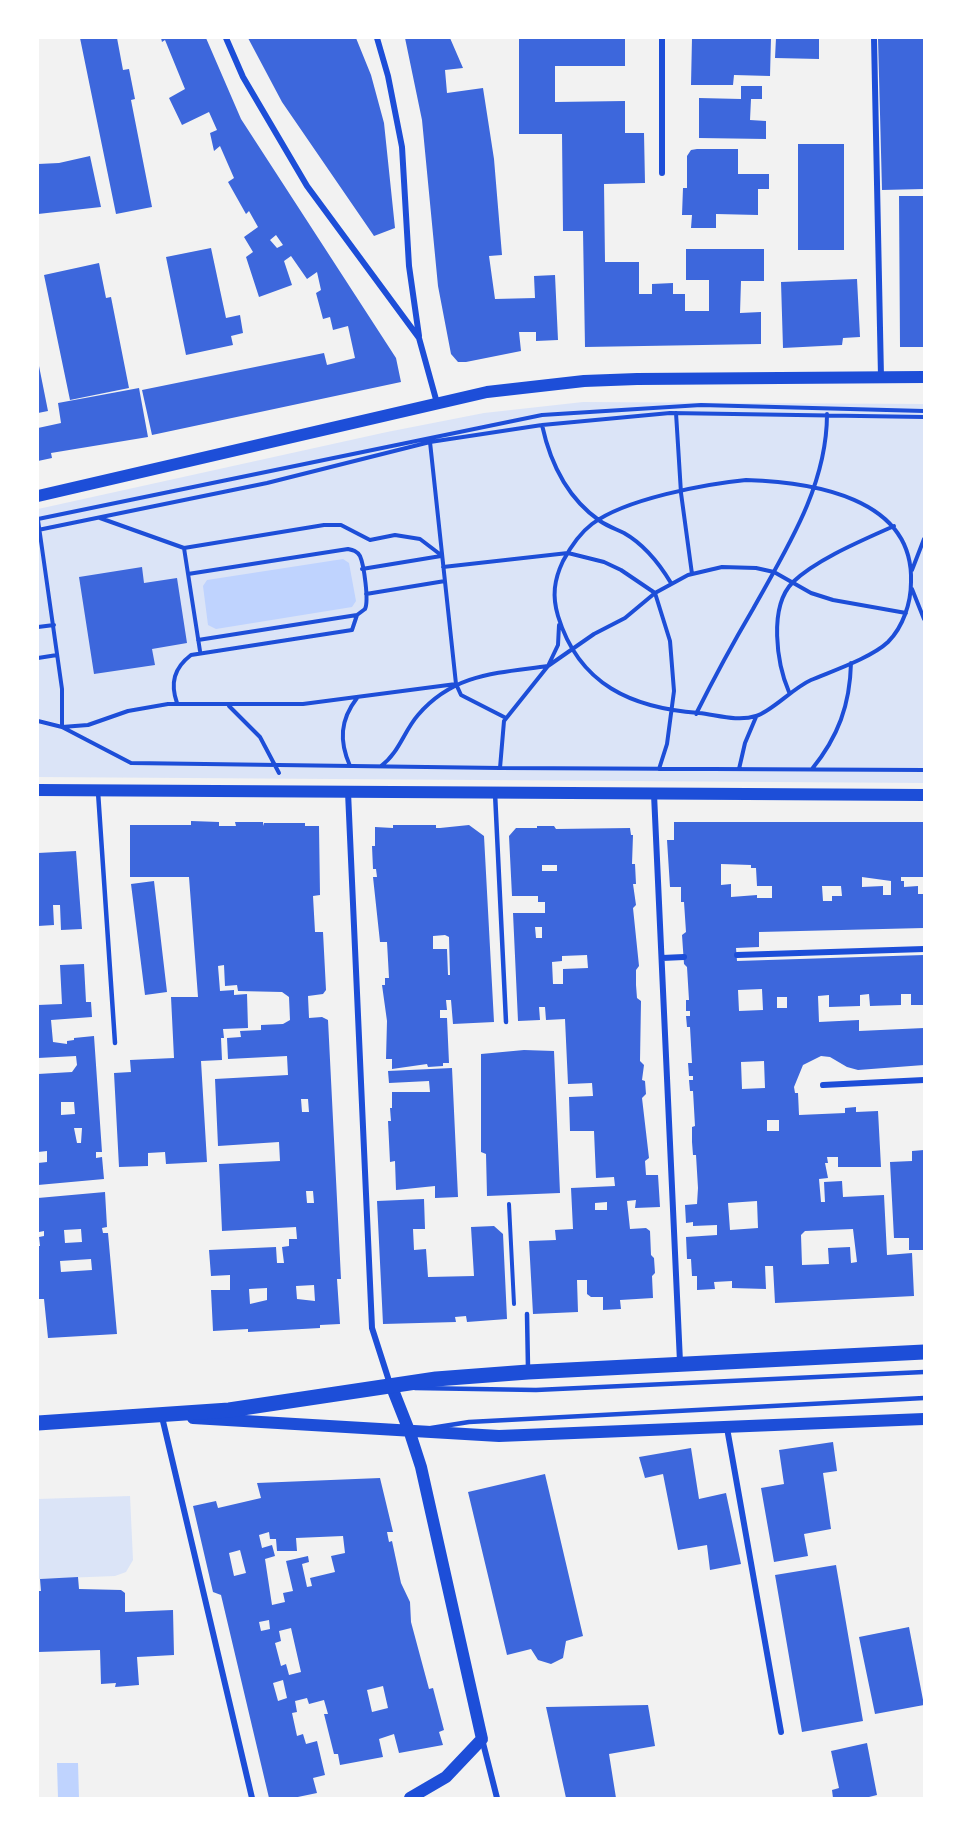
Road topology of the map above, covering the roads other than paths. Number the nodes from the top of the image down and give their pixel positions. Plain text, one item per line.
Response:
1 (226, 38) edge
2 (378, 38) edge
3 (662, 38) edge
4 (874, 38) edge
5 (662, 173) dead end
6 (419, 339) junction
7 (881, 377) junction
8 (924, 377) edge
9 (437, 404) junction
10 (38, 496) edge
11 (38, 790) edge
12 (98, 790) junction
13 (348, 792) junction
14 (495, 793) junction
15 (654, 794) junction
16 (924, 795) edge
17 (924, 949) edge
18 (737, 955) dead end
19 (684, 957) dead end
20 (662, 958) junction
21 (506, 1022) dead end
22 (115, 1043) dead end
23 (924, 1080) edge
24 (823, 1085) dead end
25 (526, 1314) dead end
26 (924, 1352) edge
27 (680, 1365) junction
28 (528, 1372) junction
29 (924, 1372) edge
30 (391, 1385) junction
31 (924, 1398) edge
32 (162, 1417) junction
33 (924, 1419) edge
34 (38, 1423) edge
35 (727, 1428) junction
36 (411, 1433) junction
37 (781, 1732) dead end
38 (482, 1739) junction
39 (252, 1798) edge
40 (410, 1798) edge
41 (496, 1798) edge

1 - 6 street
2 - 6 street
3 - 5 street
4 - 7 street
6 - 9 street
7 - 8 main road
7 - 9 main road
9 - 10 main road
11 - 12 main road
12 - 13 main road
12 - 22 lane
13 - 14 main road
13 - 30 street
14 - 15 main road
14 - 21 lane
15 - 16 main road
15 - 20 street
17 - 18 street
19 - 20 street
20 - 27 street
23 - 24 street
25 - 28 lane
26 - 27 main road
27 - 28 main road
28 - 30 main road
29 - 30 lane
30 - 32 main road
30 - 36 main road
31 - 36 lane
32 - 34 main road
32 - 36 main road
32 - 39 street
33 - 35 main road
35 - 36 main road
35 - 37 street
36 - 38 main road
38 - 40 main road
38 - 41 street

